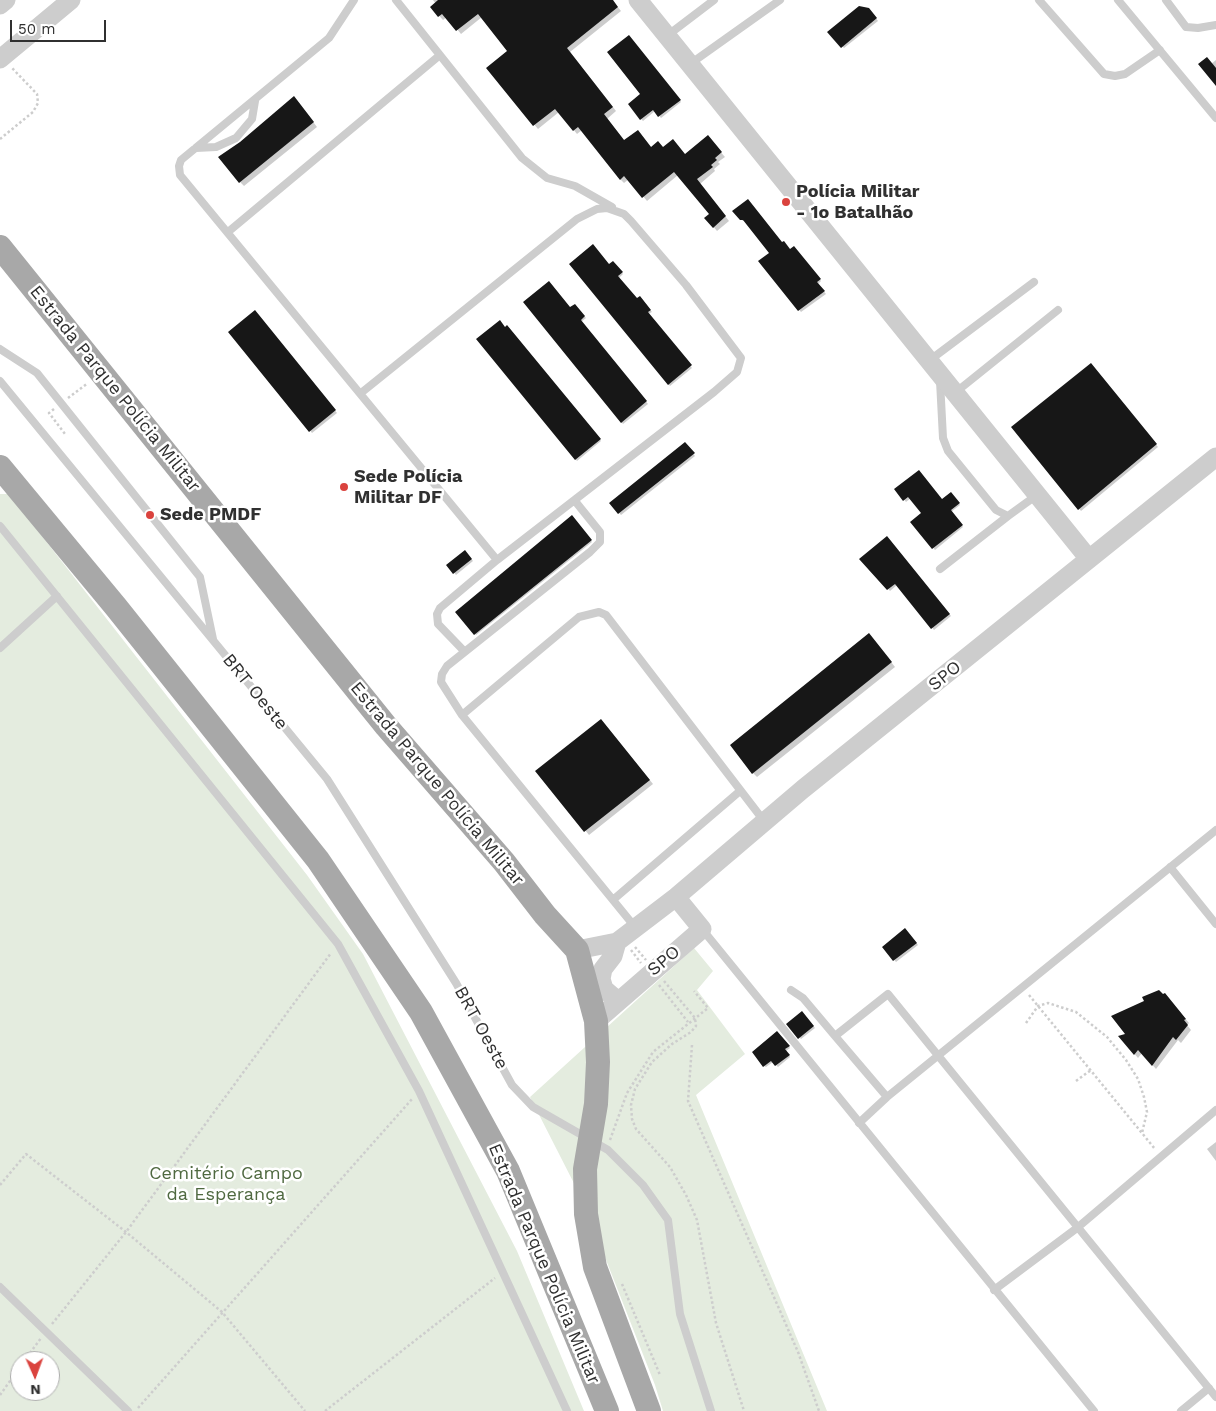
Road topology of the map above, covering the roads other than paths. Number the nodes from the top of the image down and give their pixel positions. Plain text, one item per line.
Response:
1 (6, 0) edge
2 (71, 0) edge
3 (354, 0) edge
4 (396, 0) edge
5 (638, 0) edge
6 (714, 0) edge
7 (780, 0) edge
8 (1039, 0) edge
9 (1118, 0) edge
10 (1166, 0) edge
11 (0, 5) edge
12 (1216, 25) edge
13 (668, 36) junction
14 (1160, 50) junction
15 (440, 55) junction
16 (1, 58) edge
17 (690, 64) junction
18 (255, 101) junction
19 (1216, 118) edge
20 (196, 148) junction
21 (616, 210) junction
22 (228, 232) junction
23 (0, 247) edge
24 (0, 264) edge
25 (1034, 282) dead end
26 (1058, 310) dead end
27 (70, 334) junction
28 (0, 349) edge
29 (934, 368) junction
30 (0, 381) edge
31 (954, 393) junction
32 (361, 394) junction
33 (1216, 456) edge
34 (0, 467) edge
35 (1037, 495) junction
36 (575, 501) junction
37 (1008, 516) junction
38 (0, 526) edge
39 (1089, 559) junction
40 (497, 560) junction
41 (940, 569) dead end
42 (57, 596) junction
43 (214, 641) junction
44 (0, 648) edge
45 (464, 652) junction
46 (462, 715) junction
47 (740, 791) junction
48 (764, 822) junction
49 (1216, 830) edge
50 (1170, 867) junction
51 (676, 897) junction
52 (614, 899) junction
53 (1216, 924) edge
54 (635, 928) junction
55 (702, 929) junction
56 (617, 942) junction
57 (578, 950) junction
58 (791, 990) dead end
59 (618, 1001) junction
60 (596, 1022) junction
61 (835, 1036) junction
62 (938, 1057) junction
63 (887, 1097) junction
64 (1216, 1110) edge
65 (859, 1123) junction
66 (599, 1145) junction
67 (1077, 1228) junction
68 (0, 1287) edge
69 (994, 1290) junction
70 (1209, 1388) junction
71 (1216, 1397) edge
72 (128, 1411) edge
73 (566, 1411) edge
74 (607, 1411) edge
75 (649, 1411) edge
76 (711, 1411) edge
77 (1094, 1411) edge
78 (1181, 1411) edge

1 - 11 street
2 - 16 street
3 - 18 lane
4 - 15 lane
5 - 13 street
6 - 13 lane
7 - 17 lane
8 - 14 lane
9 - 14 lane
10 - 12 lane
13 - 17 street
14 - 19 lane
15 - 21 lane
15 - 22 lane
17 - 29 street
18 - 20 lane
18 - 20 lane
20 - 22 lane
21 - 32 lane
21 - 36 lane
22 - 32 lane
23 - 27 main road, Estrada Parque Polícia Militar
24 - 27 main road
25 - 29 lane
26 - 31 lane
27 - 57 main road, Estrada Parque Polícia Militar
28 - 43 lane, BRT Oeste
29 - 31 street
29 - 37 lane
30 - 43 lane, BRT Oeste
31 - 35 street
32 - 40 lane
33 - 39 street, SPO
34 - 74 main road, Estrada Parque Polícia Militar
35 - 37 lane
35 - 39 street
36 - 40 lane
36 - 45 lane
37 - 41 lane
38 - 42 lane
39 - 48 street, SPO
40 - 45 lane
42 - 44 lane
42 - 73 lane
43 - 66 lane, BRT Oeste
45 - 46 lane
46 - 47 lane
46 - 52 lane
47 - 48 lane
47 - 52 lane
48 - 51 street, SPO
49 - 50 lane
50 - 53 lane
50 - 62 lane
51 - 54 street, SPO
51 - 55 street
52 - 54 lane
54 - 56 street, SPO
55 - 59 street, SPO
55 - 65 lane
56 - 57 street, SPO
56 - 59 street
57 - 60 main road, Estrada Parque Polícia Militar
58 - 61 lane
59 - 60 street, SPO
60 - 66 main road, Estrada Parque Polícia Militar
61 - 62 lane
61 - 63 lane
62 - 63 lane
62 - 67 lane
63 - 65 lane
64 - 67 lane
65 - 69 lane
66 - 75 main road, Estrada Parque Polícia Militar
66 - 76 lane, BRT Oeste
67 - 69 lane
67 - 70 lane
68 - 72 lane
69 - 77 lane
70 - 71 lane
70 - 78 lane

